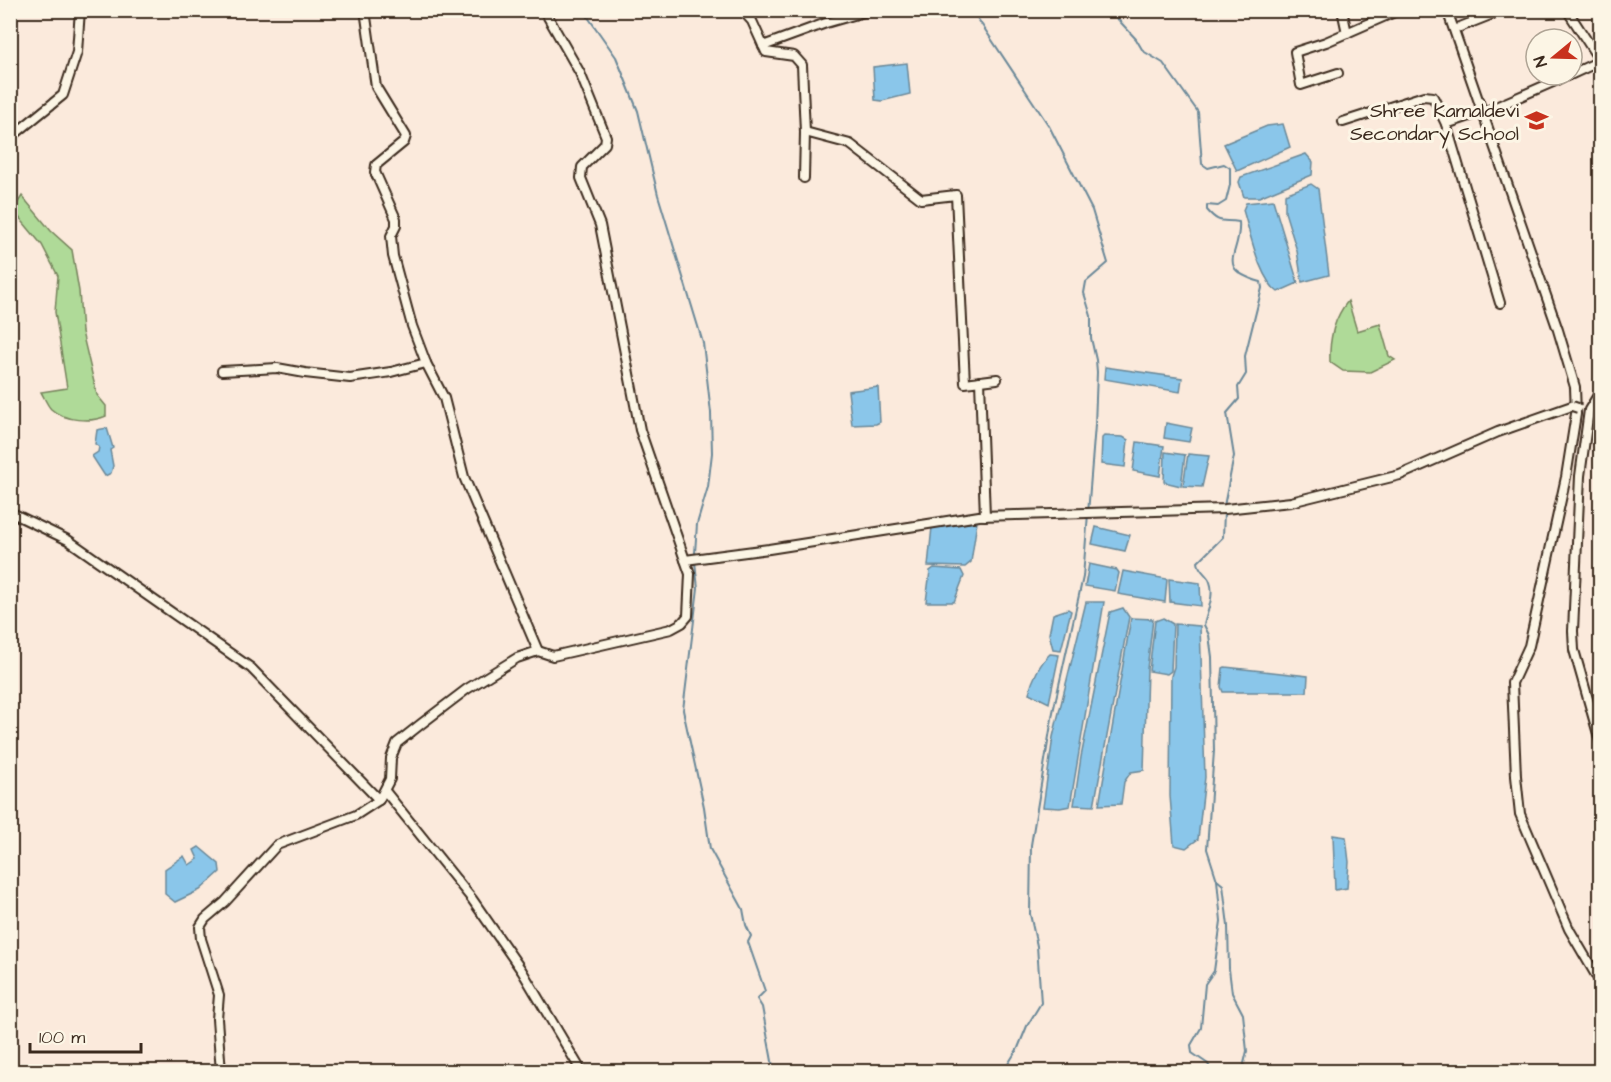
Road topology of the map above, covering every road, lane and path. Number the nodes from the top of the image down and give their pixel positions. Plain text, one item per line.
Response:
1 (80, 10) edge
2 (365, 10) edge
3 (544, 10) edge
4 (742, 10) edge
5 (871, 10) edge
6 (1341, 10) edge
7 (1399, 10) edge
8 (1448, 10) edge
9 (1503, 10) edge
10 (1567, 10) edge
11 (1460, 27) dead end
12 (1347, 33) junction
13 (763, 46) junction
14 (1600, 61) edge
15 (1584, 68) edge
16 (1338, 73) dead end
17 (1541, 87) edge
18 (1343, 123) dead end
19 (1446, 124) junction
20 (805, 132) junction
21 (10, 138) edge
22 (804, 178) dead end
23 (1500, 303) dead end
24 (426, 363) junction
25 (222, 371) dead end
26 (997, 380) dead end
27 (980, 381) junction
28 (1600, 392) edge
29 (1589, 410) junction
30 (10, 512) edge
31 (985, 516) junction
32 (685, 560) junction
33 (538, 651) junction
34 (1600, 741) edge
35 (385, 791) junction
36 (380, 800) junction
37 (1600, 982) edge
38 (221, 1071) edge
39 (582, 1071) edge

1 - 21 street
2 - 24 street
3 - 32 street
4 - 13 street
5 - 13 street
6 - 12 street
7 - 12 street
8 - 37 street
9 - 11 street
10 - 14 street
12 - 16 street
13 - 20 street
14 - 15 street
17 - 19 street, bridge
18 - 19 street
19 - 23 street
20 - 22 street
20 - 27 street
24 - 25 street
24 - 33 street
26 - 27 street
27 - 31 street
28 - 29 street
29 - 31 street
29 - 34 street
30 - 36 street
31 - 32 street
32 - 33 street
33 - 35 street
35 - 36 street
35 - 39 street
36 - 38 street

